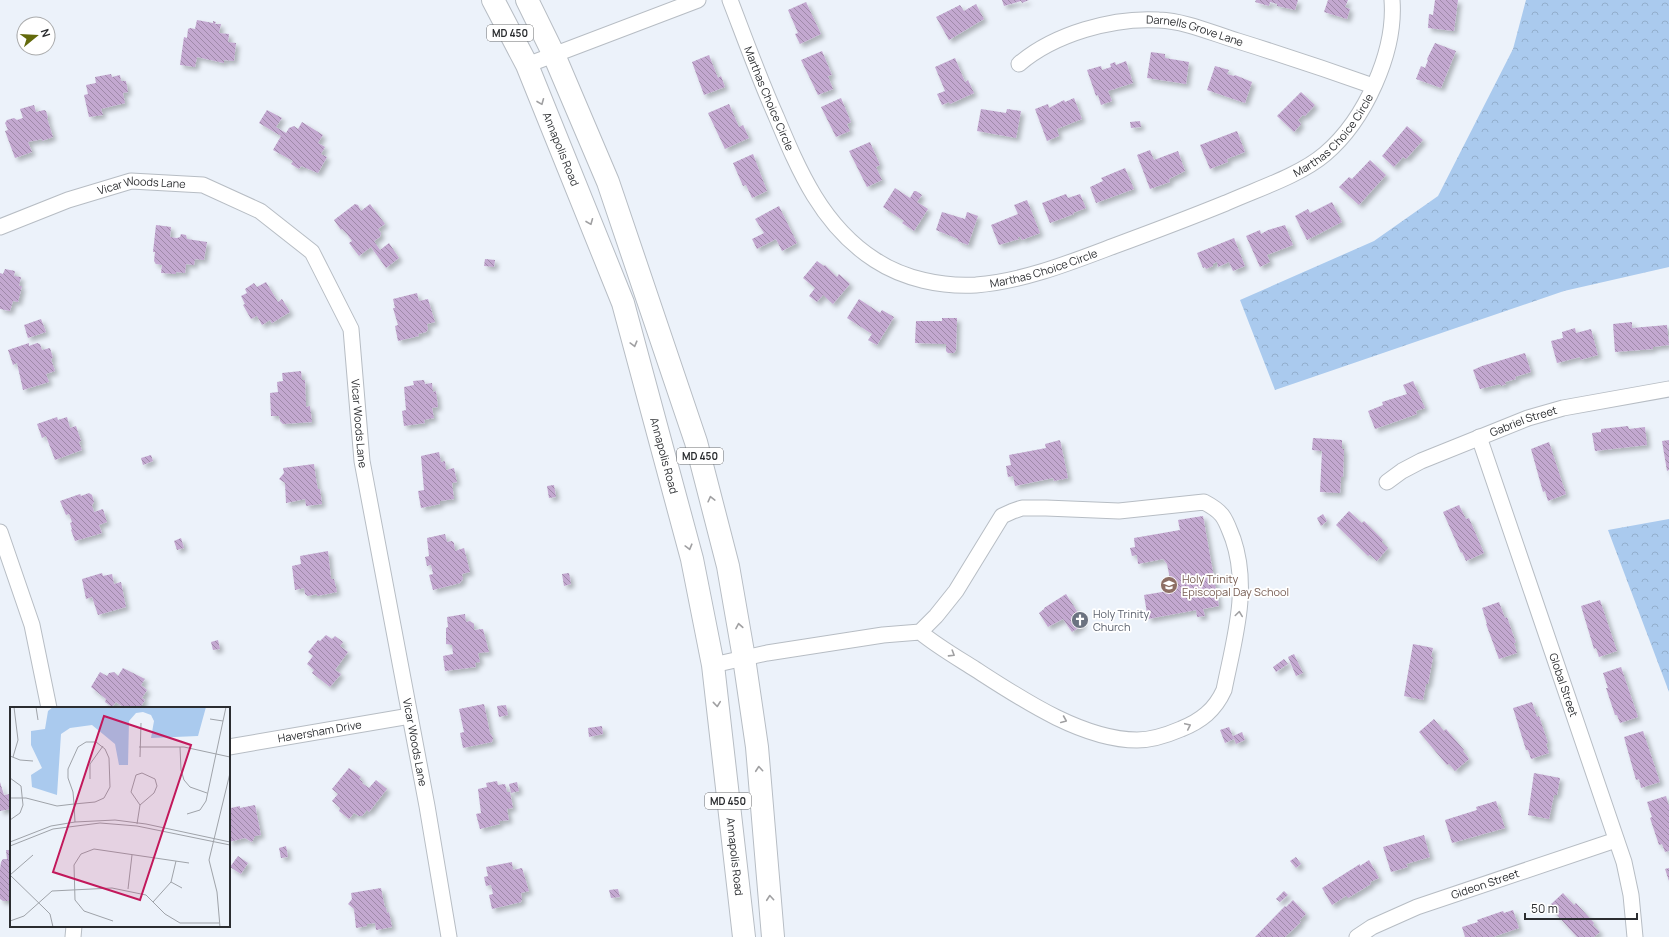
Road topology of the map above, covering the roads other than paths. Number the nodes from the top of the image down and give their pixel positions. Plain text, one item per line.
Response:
1 (493, 0) edge
2 (527, 0) edge
3 (698, 0) edge
4 (730, 0) edge
5 (1392, 0) edge
6 (554, 55) junction
7 (1019, 64) dead end
8 (527, 66) junction
9 (1373, 86) junction
10 (0, 227) edge
11 (1669, 389) edge
12 (1479, 437) junction
13 (1387, 482) dead end
14 (0, 532) edge
15 (920, 632) junction
16 (744, 658) junction
17 (713, 665) junction
18 (49, 707) edge
19 (410, 716) junction
20 (230, 747) edge
21 (1616, 840) junction
22 (74, 927) edge
23 (73, 937) edge
24 (449, 937) edge
25 (744, 937) edge
26 (773, 937) edge
27 (1357, 937) edge
28 (1634, 937) edge

1 - 8 main road, Annapolis Road / MD 450
2 - 6 main road, MD 450
3 - 6 street
4 - 9 street, Marthas Choice Circle
5 - 9 street, Marthas Choice Circle
6 - 8 street
16 -> 6 main road, MD 450
7 - 9 street, Darnells Grove Lane
8 -> 17 main road, Annapolis Road / MD 450
10 - 19 street, Vicar Woods Lane
11 - 12 street, Gabriel Street
12 - 13 street, Gabriel Street
12 - 21 street, Global Street
14 - 18 street
15 -> 15 street
15 - 16 street
16 - 17 street
26 -> 16 main road, MD 450
17 -> 25 main road, Annapolis Road / MD 450
19 - 20 street, Haversham Drive
19 - 24 street, Vicar Woods Lane
21 - 27 street, Gideon Street
21 - 28 street, Global Street
22 - 23 street

